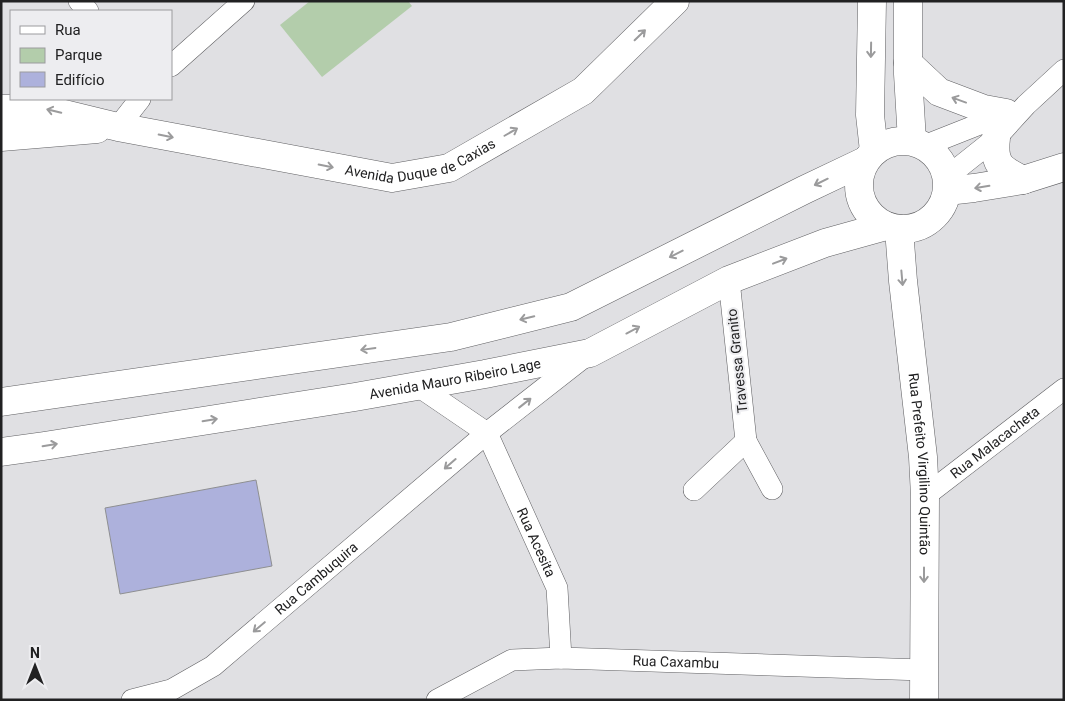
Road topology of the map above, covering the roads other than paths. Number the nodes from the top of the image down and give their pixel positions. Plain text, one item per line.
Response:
1 (244, 1) edge
2 (675, 1) edge
3 (872, 1) edge
4 (908, 1) edge
5 (908, 63) junction
6 (172, 65) edge
7 (1064, 70) edge
8 (139, 100) edge
9 (1, 109) edge
10 (1016, 109) junction
11 (118, 127) junction
12 (1, 137) edge
13 (996, 138) junction
14 (918, 144) junction
15 (870, 156) junction
16 (1064, 167) edge
17 (1023, 180) junction
18 (947, 184) junction
19 (893, 228) junction
20 (729, 280) junction
21 (590, 353) junction
22 (418, 386) junction
23 (1064, 389) edge
24 (1, 402) edge
25 (486, 433) junction
26 (746, 441) junction
27 (1, 452) edge
28 (772, 489) dead end
29 (694, 490) dead end
30 (925, 496) junction
31 (562, 658) junction
32 (923, 670) junction
33 (132, 700) edge
34 (438, 700) edge
35 (924, 700) edge

1 - 6 street
11 -> 2 street, Avenida Duque de Caxias
3 -> 15 street
4 - 5 street
10 -> 5 street
5 - 14 street
7 - 10 street
8 - 11 street
11 -> 9 street, Avenida Duque de Caxias
10 - 13 street
10 - 14 street
11 - 12 street, Avenida Duque de Caxias
13 - 17 street
13 - 18 street
14 - 15 street
14 - 18 street
15 - 19 street
15 -> 24 street
16 - 17 street
17 -> 18 street
18 - 19 street
20 -> 19 street, Avenida Mauro Ribeiro Lage
19 -> 30 street, Rua Prefeito Virgilino Quintão
21 -> 20 street, Avenida Mauro Ribeiro Lage
20 - 26 street, Travessa Granito
21 - 22 street, Avenida Mauro Ribeiro Lage
25 -> 21 street, Rua Cambuquira
22 - 25 street
27 -> 22 street, Avenida Mauro Ribeiro Lage
23 - 30 street, Rua Malacacheta
25 - 31 street, Rua Acesita
25 -> 33 street, Rua Cambuquira
26 - 28 street, Travessa Granito
26 - 29 street
30 -> 32 street, Rua Prefeito Virgilino Quintão
31 - 32 street, Rua Caxambu
31 - 34 street, Rua Caxambu
32 - 35 street, Rua Prefeito Virgilino Quintão

